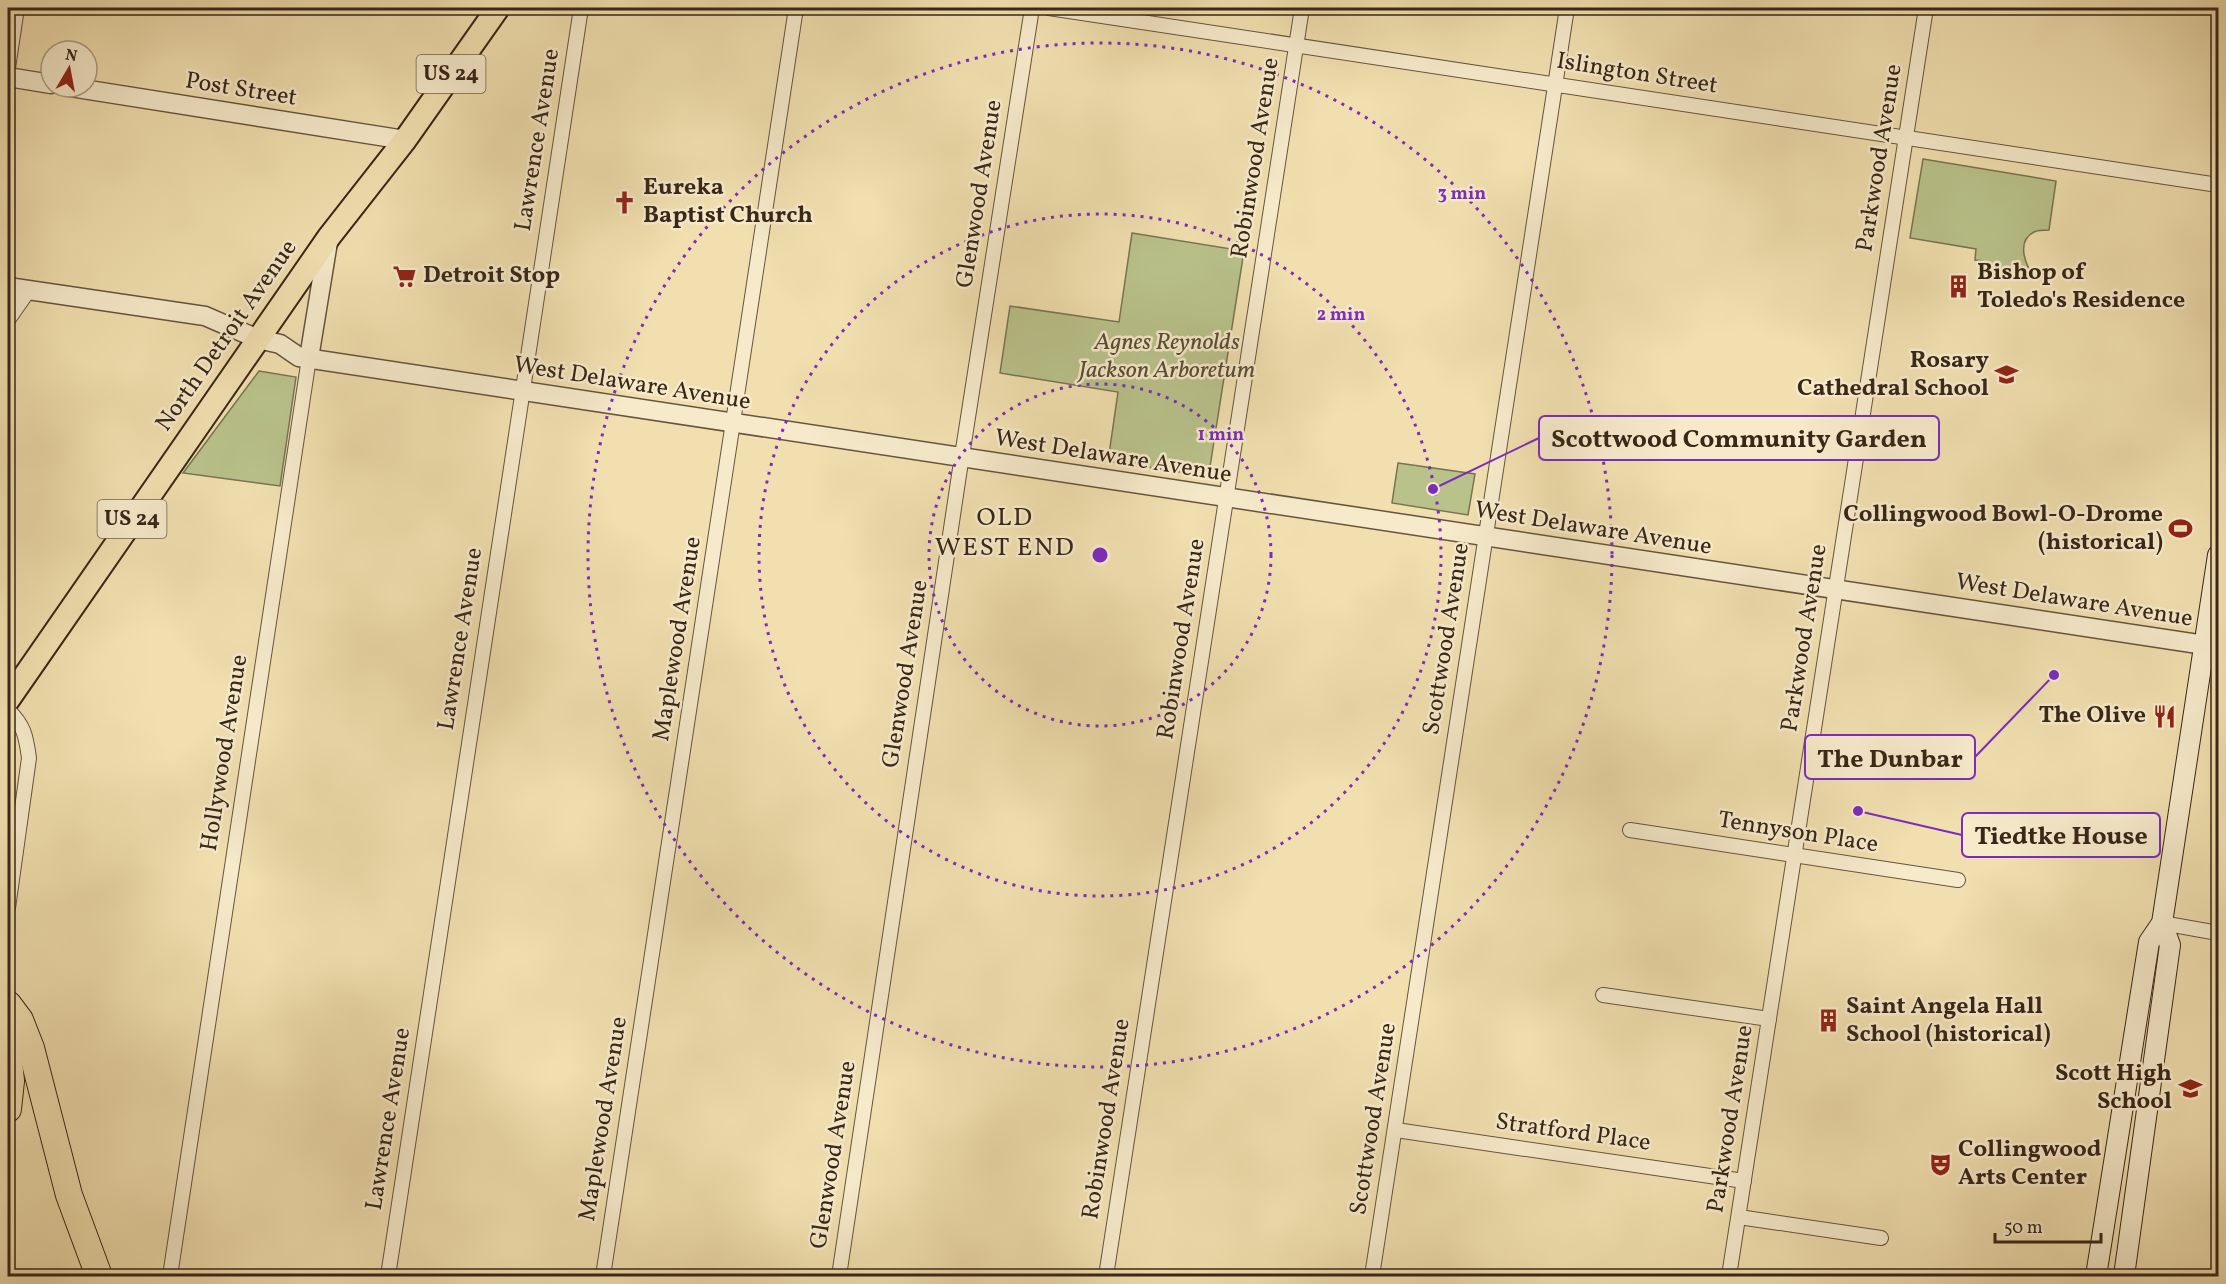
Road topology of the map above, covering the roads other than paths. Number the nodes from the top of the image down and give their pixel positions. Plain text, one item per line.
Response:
1 (17, 8) edge
2 (498, 8) edge
3 (581, 8) edge
4 (796, 8) edge
5 (1032, 8) edge
6 (1049, 8) edge
7 (1302, 8) edge
8 (1567, 8) edge
9 (1926, 8) edge
10 (1296, 45) junction
11 (8, 68) edge
12 (8, 77) edge
13 (39, 82) edge
14 (1555, 84) junction
15 (99, 92) edge
16 (1906, 138) junction
17 (405, 140) junction
18 (2218, 185) edge
19 (329, 237) junction
20 (8, 287) edge
21 (29, 290) junction
22 (8, 320) edge
23 (258, 339) junction
24 (309, 358) junction
25 (521, 391) junction
26 (734, 423) junction
27 (962, 458) junction
28 (1226, 499) junction
29 (1486, 537) junction
30 (2218, 555) edge
31 (1836, 590) junction
32 (2211, 646) edge
33 (8, 700) edge
34 (8, 710) edge
35 (1630, 830) dead end
36 (1794, 855) junction
37 (1958, 880) dead end
38 (8, 908) edge
39 (2162, 923) junction
40 (2218, 933) edge
41 (1603, 995) dead end
42 (8, 1004) edge
43 (1769, 1019) junction
44 (8, 1053) edge
45 (2130, 1068) junction
46 (2151, 1082) junction
47 (8, 1109) edge
48 (1396, 1130) junction
49 (1744, 1181) junction
50 (1739, 1218) junction
51 (1881, 1239) dead end
52 (2128, 1270) edge
53 (2098, 1272) edge
54 (99, 1276) edge
55 (170, 1276) edge
56 (388, 1276) edge
57 (603, 1276) edge
58 (839, 1276) edge
59 (1106, 1276) edge
60 (1372, 1276) edge
61 (1729, 1276) edge

1 - 11 street
2 - 17 main road, North Detroit Avenue / US 24
3 - 25 street, Lawrence Avenue
4 - 26 street, Maplewood Avenue
5 - 27 street, Glenwood Avenue
6 - 10 street, Islington Street
7 - 10 street, Robinwood Avenue
8 - 14 street, Scottwood Avenue
9 - 16 street, Parkwood Avenue
10 - 14 street, Islington Street
10 - 28 street, Robinwood Avenue
12 - 13 street
14 - 16 street, Islington Street
14 - 29 street, Scottwood Avenue
15 - 17 street, Post Street
16 - 18 street, Islington Street
16 - 31 street, Parkwood Avenue
17 - 19 main road, North Detroit Avenue / US 24
19 - 23 main road, North Detroit Avenue / US 24
19 - 24 street, Hollywood Avenue
20 - 21 street, West Delaware Avenue
21 - 22 street
21 - 23 street, West Delaware Avenue
23 - 24 street, West Delaware Avenue
23 - 33 main road, North Detroit Avenue / US 24
24 - 25 street, West Delaware Avenue
24 - 55 street, Hollywood Avenue
25 - 26 street, West Delaware Avenue
25 - 56 street, Lawrence Avenue
26 - 27 street, West Delaware Avenue
26 - 57 street, Maplewood Avenue
27 - 28 street, West Delaware Avenue
27 - 58 street, Glenwood Avenue
28 - 29 street, West Delaware Avenue
28 - 59 street, Robinwood Avenue
29 - 31 street, West Delaware Avenue
29 - 48 street, Scottwood Avenue
30 - 32 main road
31 - 32 street, West Delaware Avenue
31 - 36 street, Parkwood Avenue
32 - 39 main road
34 - 38 street
35 - 36 street, Tennyson Place
36 - 37 street, Tennyson Place
36 - 43 street, Parkwood Avenue
39 - 40 street
39 - 45 main road
39 - 46 main road
41 - 43 street
42 - 54 highway
43 - 49 street, Parkwood Avenue
44 - 47 highway
45 - 46 main road
45 - 53 main road
46 - 52 main road
48 - 49 street, Stratford Place
48 - 60 street, Scottwood Avenue
49 - 50 street, Parkwood Avenue
50 - 51 street
50 - 61 street, Parkwood Avenue

